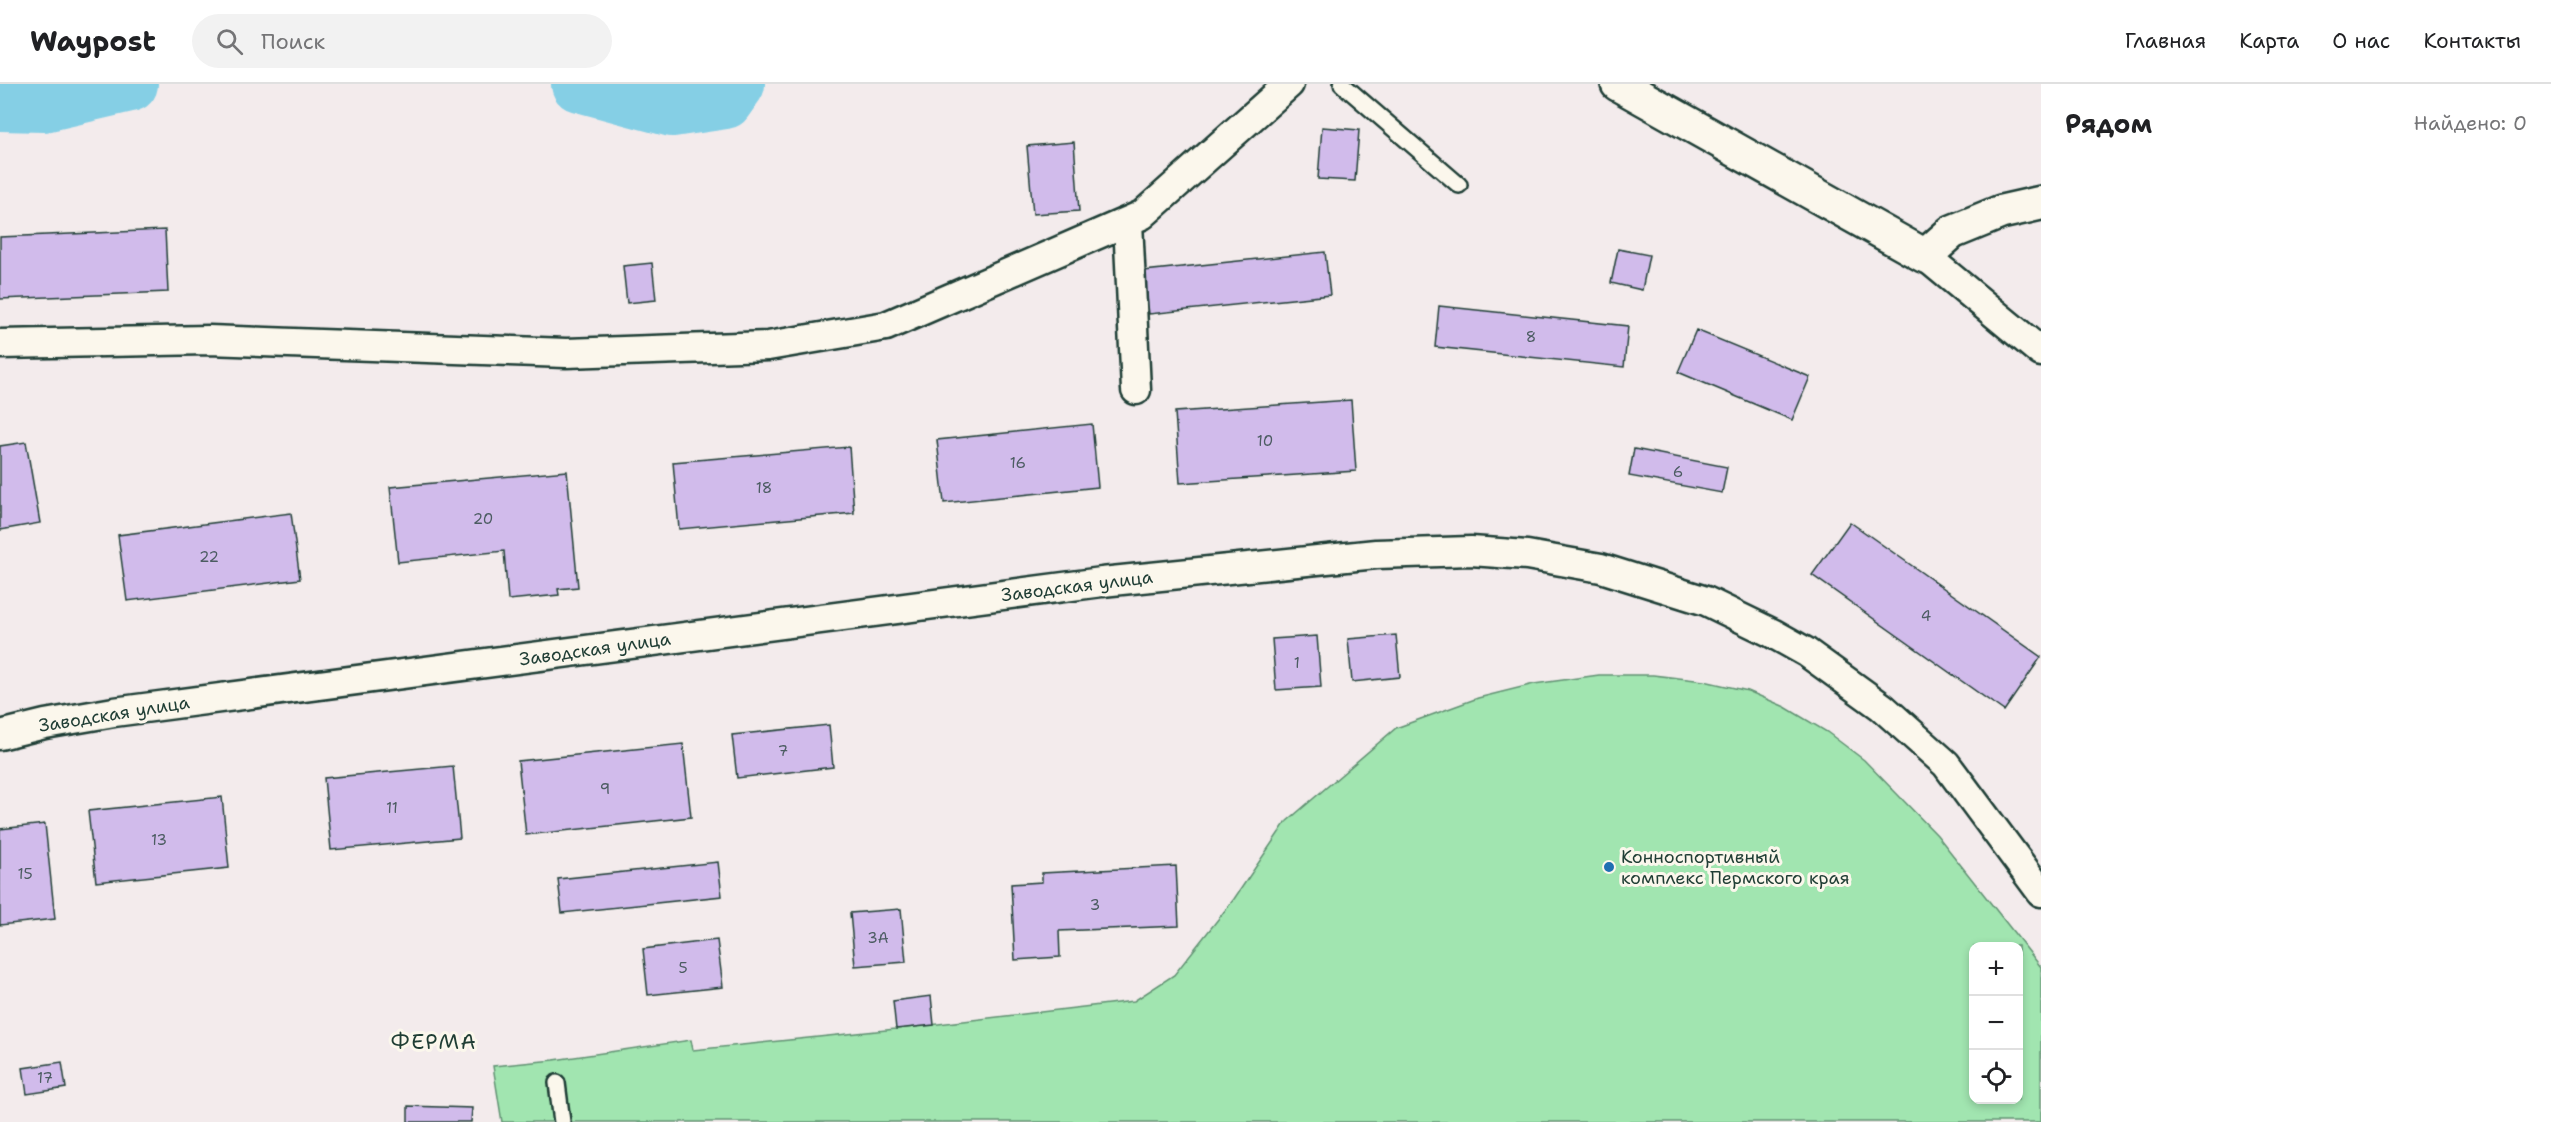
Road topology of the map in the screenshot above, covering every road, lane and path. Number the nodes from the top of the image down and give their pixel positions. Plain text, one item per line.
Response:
1 (1289, 84) edge
2 (1342, 84) edge
3 (1618, 84) edge
4 (1459, 185) dead end
5 (2041, 203) edge
6 (1128, 222) junction
7 (1925, 256) junction
8 (0, 344) edge
9 (2041, 352) edge
10 (1136, 390) dead end
11 (0, 735) edge
12 (2041, 892) edge
13 (557, 1083) dead end
14 (562, 1122) edge

1 - 6 street
2 - 4 lane
3 - 7 street
5 - 7 street
6 - 8 street
6 - 10 street
7 - 9 street
11 - 12 street, Заводская улица
13 - 14 lane

